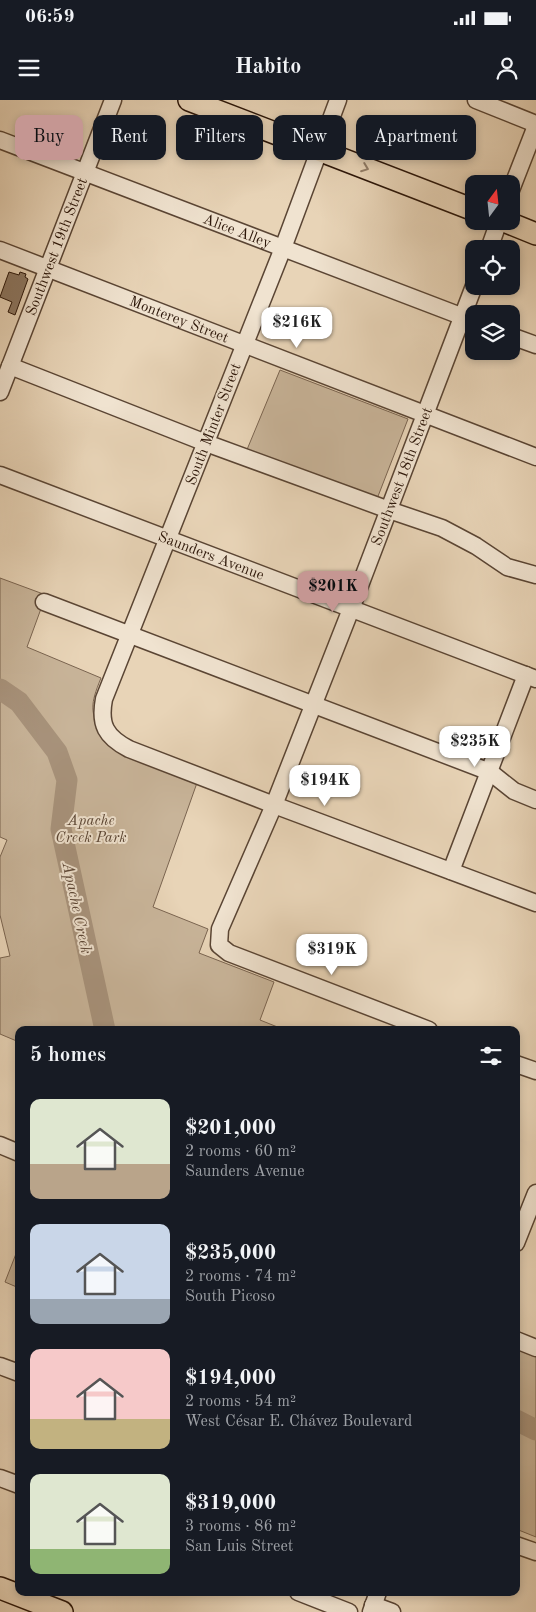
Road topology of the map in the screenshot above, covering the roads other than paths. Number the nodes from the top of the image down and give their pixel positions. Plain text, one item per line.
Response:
1 (113, 100) edge
2 (189, 100) edge
3 (338, 100) edge
4 (476, 100) edge
5 (332, 115) edge
6 (536, 125) edge
7 (273, 132) edge
8 (0, 140) edge
9 (315, 160) edge
10 (345, 160) edge
11 (86, 172) junction
12 (517, 175) edge
13 (465, 207) edge
14 (520, 228) edge
15 (536, 234) edge
16 (283, 248) junction
17 (0, 250) edge
18 (48, 269) junction
19 (465, 318) edge
20 (465, 325) edge
21 (520, 339) edge
22 (243, 344) junction
23 (536, 345) edge
24 (10, 366) junction
25 (0, 392) edge
26 (424, 414) junction
27 (206, 443) junction
28 (536, 457) edge
29 (0, 475) edge
30 (389, 510) junction
31 (168, 540) junction
32 (536, 575) edge
33 (44, 602) dead end
34 (352, 609) junction
35 (130, 634) junction
36 (531, 677) edge
37 (313, 706) junction
38 (490, 772) junction
39 (536, 800) edge
40 (274, 805) junction
41 (452, 871) junction
42 (536, 902) edge
43 (418, 1026) edge
44 (520, 1066) edge
45 (536, 1072) edge
46 (0, 1145) edge
47 (15, 1151) edge
48 (536, 1193) edge
49 (520, 1233) edge
50 (520, 1342) edge
51 (536, 1348) edge
52 (0, 1366) edge
53 (15, 1372) edge
54 (0, 1478) edge
55 (15, 1484) edge
56 (520, 1546) edge
57 (536, 1552) edge
58 (0, 1588) edge
59 (15, 1594) edge
60 (21, 1596) edge
61 (308, 1596) edge
62 (374, 1603) edge
63 (62, 1612) edge
64 (348, 1612) edge
65 (392, 1612) edge

1 - 11 street, Southwest 19th Street
2 - 7 main road
3 - 5 street, South Minter Street
4 - 6 street
6 - 12 street
8 - 11 street, Alice Alley
9 - 16 street, South Minter Street
10 -> 13 main road
11 - 16 street, Alice Alley
11 - 18 street, Southwest 19th Street
14 - 15 main road
16 - 19 street, Alice Alley
16 - 22 street, South Minter Street
17 - 18 street, Monterey Street
18 - 22 street, Monterey Street
18 - 24 street, Southwest 19th Street
20 - 26 street, Southwest 18th Street
21 - 23 street
22 - 26 street, Monterey Street
22 - 27 street, South Minter Street
24 - 25 street, Southwest 19th Street
24 - 27 street
26 - 28 street, Monterey Street
26 - 30 street, Southwest 18th Street
27 - 30 street
27 - 31 street, South Minter Street
29 - 31 street, Saunders Avenue
30 - 32 street
30 - 34 street, Southwest 18th Street
31 - 34 street, Saunders Avenue
31 - 35 street, South Minter Street
33 - 35 street
34 - 36 street, Saunders Avenue
34 - 37 street, Southwest 18th Street
35 - 37 street
35 - 40 street, South Minter Street
36 - 38 street
37 - 38 street
37 - 40 street, Southwest 18th Street
38 - 39 street
38 - 41 street
40 - 41 street
40 - 43 street, Southwest 18th Street
41 - 42 street
44 - 45 street
46 - 47 street
48 - 49 street
50 - 51 street
52 - 53 street
54 - 55 street
56 - 57 street
58 - 59 main road
60 - 63 main road
61 - 64 street
62 - 65 street

